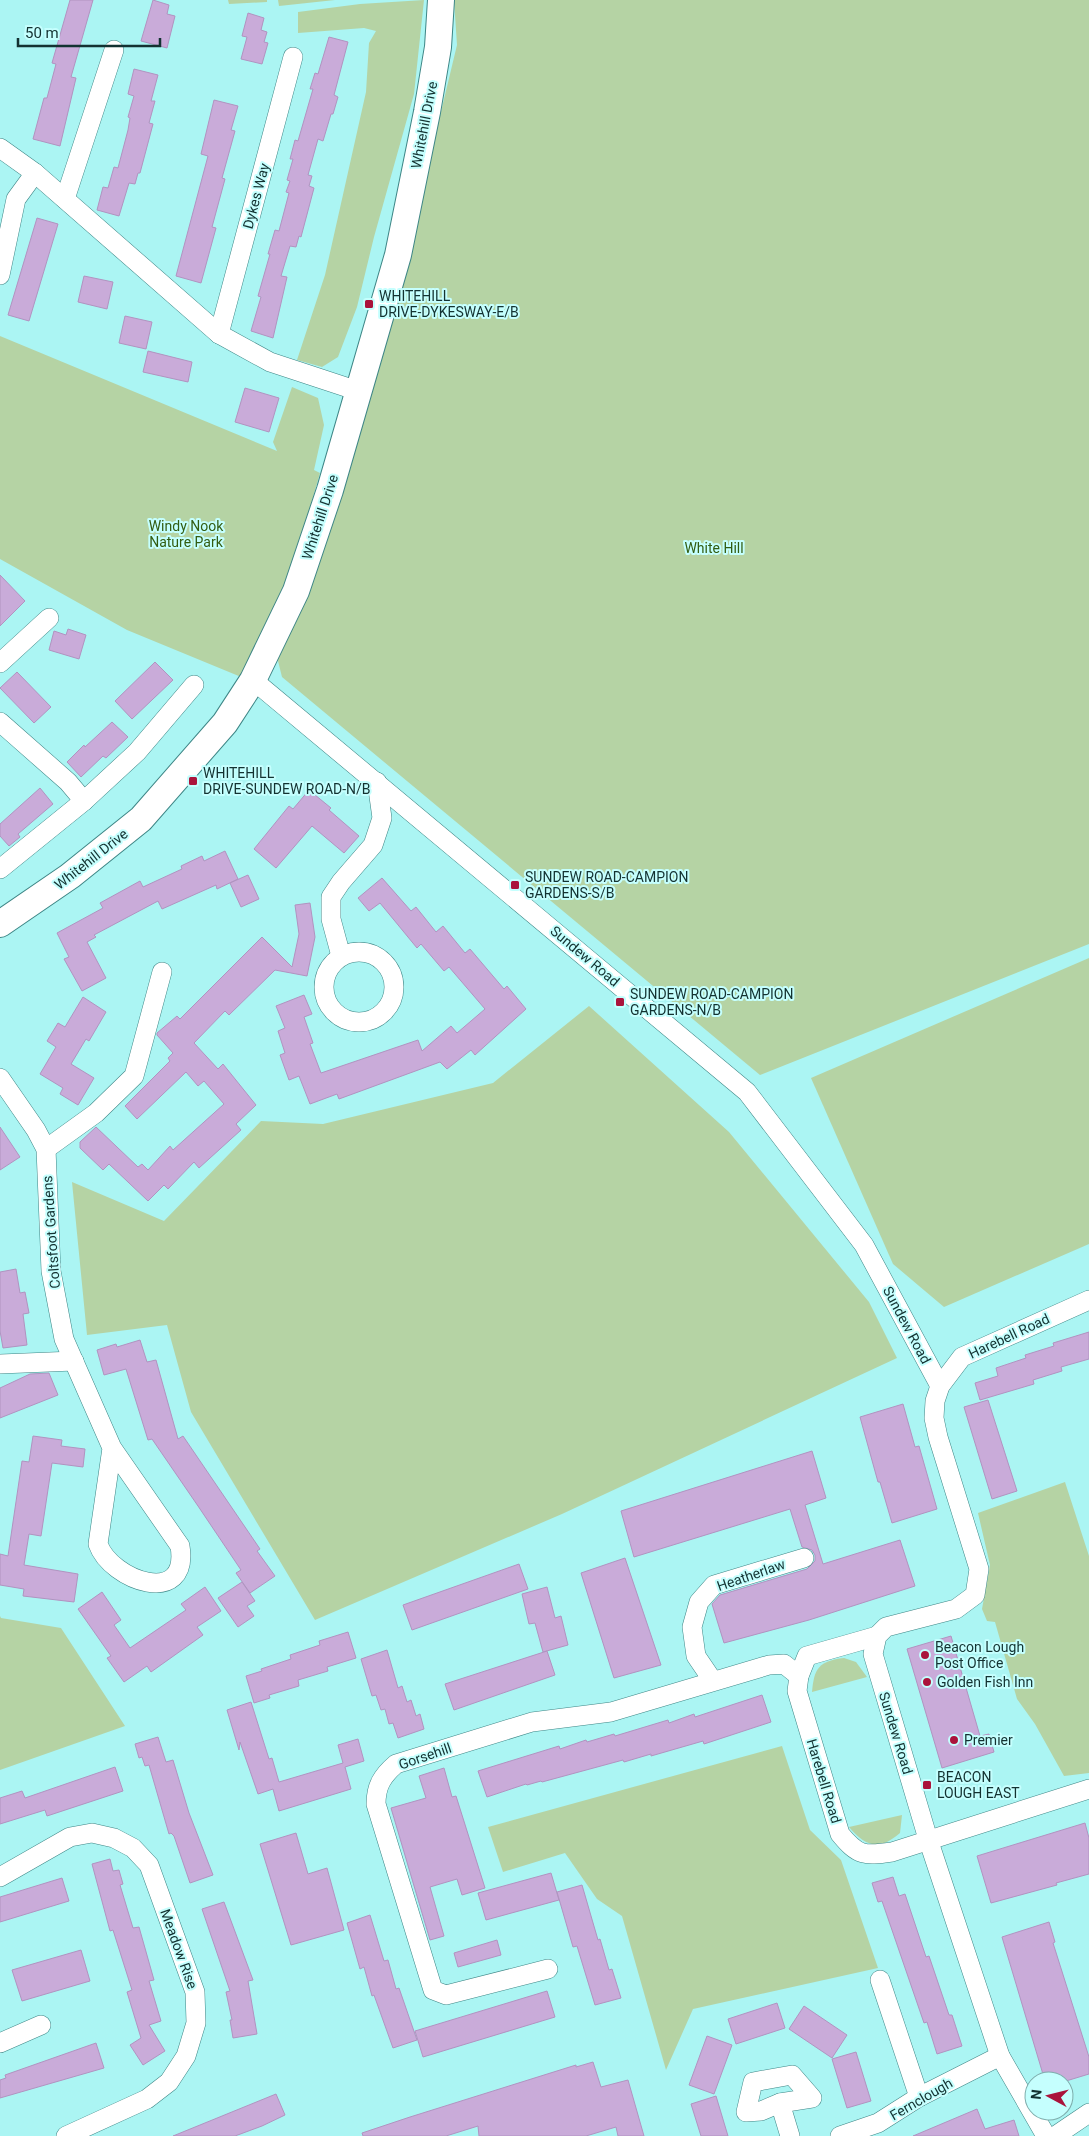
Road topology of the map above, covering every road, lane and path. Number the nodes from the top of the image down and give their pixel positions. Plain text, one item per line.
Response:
1 (441, 0) edge
2 (114, 50) dead end
3 (294, 57) dead end
4 (0, 148) edge
5 (36, 173) junction
6 (66, 198) junction
7 (0, 275) edge
8 (219, 334) junction
9 (358, 391) junction
10 (49, 618) dead end
11 (0, 664) edge
12 (253, 680) junction
13 (194, 685) dead end
14 (0, 722) edge
15 (377, 782) junction
16 (84, 801) junction
17 (0, 869) edge
18 (0, 924) edge
19 (341, 956) dead end
20 (162, 972) dead end
21 (0, 1078) edge
22 (6, 1098) edge
23 (46, 1149) junction
24 (1089, 1300) edge
25 (74, 1361) junction
26 (0, 1364) edge
27 (940, 1386) junction
28 (112, 1448) junction
29 (804, 1558) dead end
30 (876, 1636) junction
31 (799, 1676) junction
32 (713, 1680) junction
33 (1089, 1789) edge
34 (928, 1839) junction
35 (0, 1877) edge
36 (548, 1969) dead end
37 (880, 1980) dead end
38 (41, 2025) dead end
39 (0, 2042) edge
40 (1000, 2056) junction
41 (919, 2097) junction
42 (780, 2103) dead end
43 (1089, 2113) edge
44 (66, 2136) edge
45 (790, 2136) edge
46 (840, 2136) edge
47 (1046, 2136) edge
48 (1055, 2136) edge

1 - 9 street, Whitehill Drive
2 - 6 street
3 - 8 street, Dykes Way
4 - 5 street
5 - 6 street
5 - 7 street
6 - 8 street
8 - 9 street
9 - 12 street, Whitehill Drive
10 - 11 street
12 - 15 street, Sundew Road
12 - 18 street, Whitehill Drive
13 - 16 street
14 - 16 street
15 - 19 street
15 - 27 street, Sundew Road
16 - 17 street
20 - 23 street
21 - 22 street, Coltsfoot Gardens
22 - 23 street, Coltsfoot Gardens
23 - 25 street, Coltsfoot Gardens
24 - 27 street, Harebell Road
25 - 26 street
25 - 28 street, Coltsfoot Gardens
27 - 30 street
28 - 28 street, Coltsfoot Gardens
29 - 32 street, Heatherlaw
30 - 31 street
30 - 34 street, Sundew Road
31 - 32 street, Gorsehill
31 - 34 street, Harebell Road
32 - 36 street, Gorsehill
33 - 34 street, Harebell Road
34 - 40 street, Sundew Road
35 - 44 street, Meadow Rise
37 - 41 street
38 - 39 street
40 - 41 street, Fernclough
40 - 47 street, Sundew Road
41 - 46 street, Fernclough
42 - 45 street
43 - 48 street

